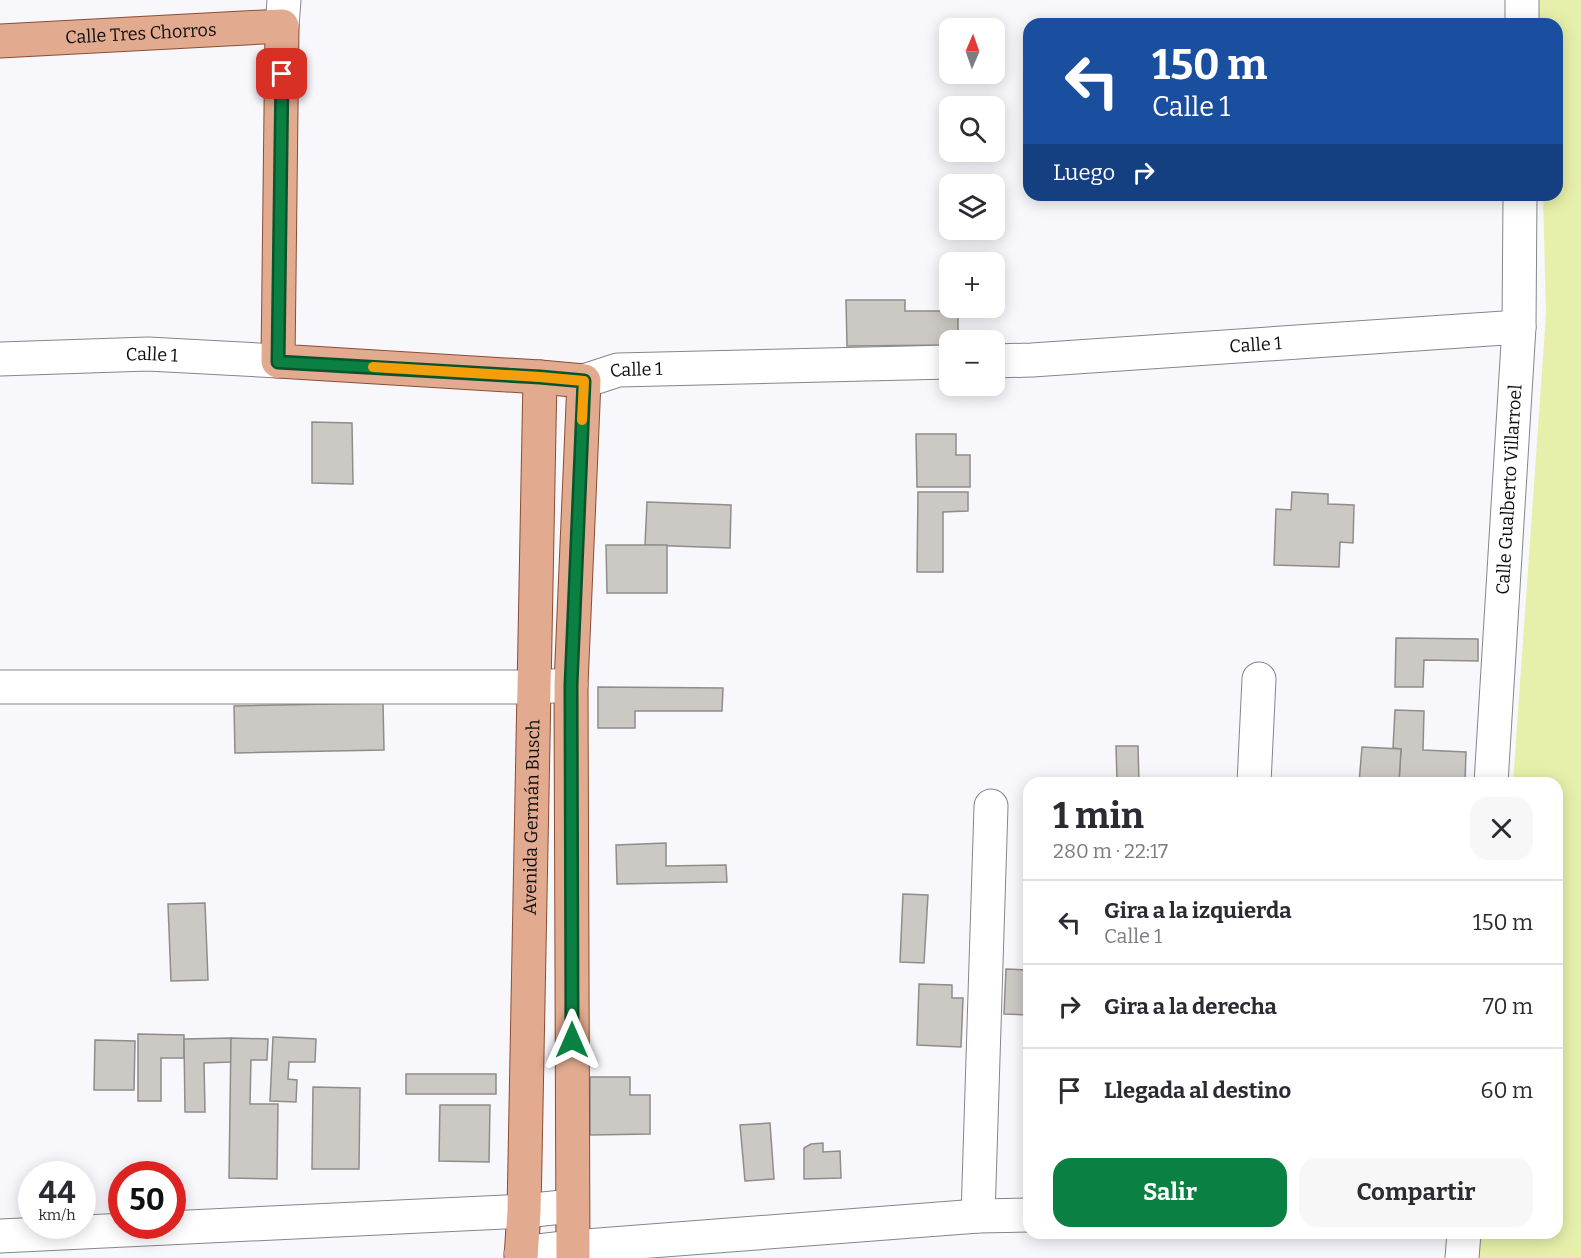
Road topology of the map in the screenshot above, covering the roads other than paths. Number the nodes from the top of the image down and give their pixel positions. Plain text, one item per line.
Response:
1 (1522, 0) edge
2 (283, 13) edge
3 (1522, 18) edge
4 (0, 40) edge
5 (1520, 201) edge
6 (1519, 327) junction
7 (0, 359) edge
8 (1005, 360) edge
9 (278, 362) junction
10 (939, 362) edge
11 (540, 377) junction
12 (584, 381) junction
13 (1259, 680) dead end
14 (571, 685) junction
15 (0, 687) edge
16 (535, 687) junction
17 (1254, 777) edge
18 (1491, 777) edge
19 (991, 806) dead end
20 (572, 1206) junction
21 (524, 1211) junction
22 (1023, 1215) edge
23 (978, 1216) junction
24 (0, 1236) edge
25 (1464, 1239) edge
26 (573, 1253) edge
27 (521, 1256) edge
28 (1462, 1258) edge

1 - 3 street
2 - 4 main road, Calle Tres Chorros
2 - 9 main road
5 - 6 street, Calle Gualberto Villarroel
6 - 8 street, Calle 1
6 - 18 street, Calle Gualberto Villarroel
7 - 9 street, Calle 1
9 - 11 main road, Calle 1
10 - 12 street, Calle 1
11 - 12 main road, Calle 1
11 - 16 main road, Avenida Germán Busch
12 - 14 main road, Avenida Germán Busch
13 - 17 street
14 - 16 street
14 - 20 main road, Avenida Germán Busch
15 - 16 street
16 - 21 main road, Avenida Germán Busch
19 - 23 street
20 - 21 street
20 - 26 main road, Avenida Germán Busch
21 - 24 street
21 - 27 main road, Avenida Germán Busch
22 - 23 street
23 - 26 street
25 - 28 street
26 - 27 street

